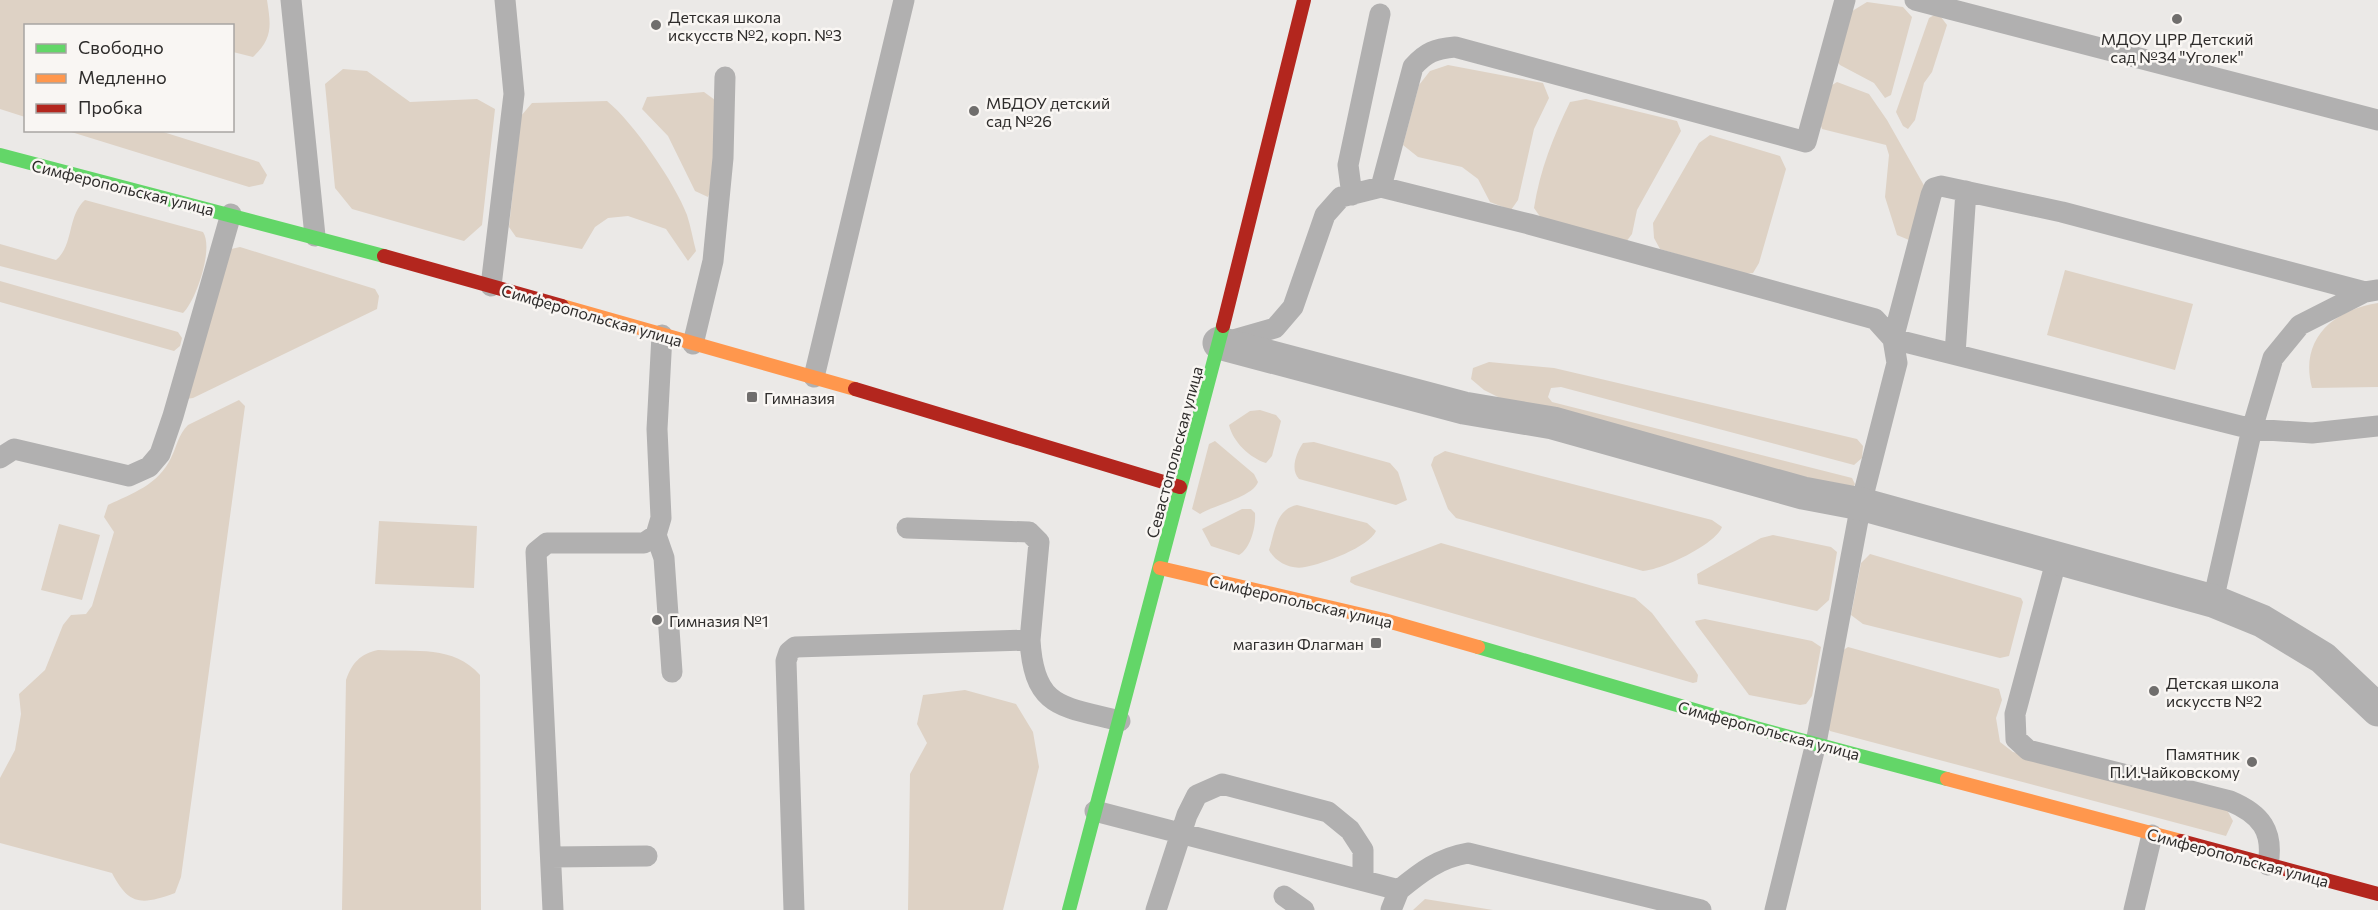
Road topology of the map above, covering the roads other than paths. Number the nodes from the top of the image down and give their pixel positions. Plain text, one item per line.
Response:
1 (291, 0) edge
2 (505, 0) edge
3 (904, 0) edge
4 (1304, 0) edge
5 (1845, 0) edge
6 (1915, 0) edge
7 (1380, 14) dead end
8 (725, 77) dead end
9 (2378, 120) edge
10 (0, 155) edge
11 (1381, 187) junction
12 (1966, 191) junction
13 (1352, 195) junction
14 (231, 214) junction
15 (315, 236) junction
16 (492, 286) junction
17 (2371, 291) edge
18 (662, 335) junction
19 (1893, 339) junction
20 (1219, 343) junction
21 (693, 344) junction
22 (1955, 354) junction
23 (814, 376) junction
24 (2378, 426) edge
25 (2252, 429) junction
26 (0, 458) edge
27 (1180, 488) junction
28 (1861, 504) junction
29 (907, 528) dead end
30 (656, 535) junction
31 (2057, 558) junction
32 (1160, 568) junction
33 (2213, 601) junction
34 (1030, 639) junction
35 (672, 672) dead end
36 (2378, 710) edge
37 (1120, 721) junction
38 (1816, 743) junction
39 (1095, 811) junction
40 (1181, 833) junction
41 (2152, 835) junction
42 (647, 856) dead end
43 (551, 857) junction
44 (2268, 865) junction
45 (1363, 880) junction
46 (1399, 890) junction
47 (2378, 894) edge
48 (1284, 896) dead end
49 (1625, 901) edge
50 (553, 910) edge
51 (794, 910) edge
52 (1069, 910) edge
53 (1156, 910) edge
54 (1304, 910) edge
55 (1391, 910) edge
56 (1701, 910) edge
57 (1775, 910) edge
58 (2134, 910) edge

1 - 15 lane
2 - 16 lane
3 - 23 lane
4 - 20 street, Севастопольская улица
5 - 11 lane
6 - 9 lane
7 - 13 lane
8 - 21 lane
10 - 14 street, Симферопольская улица
11 - 13 lane
11 - 19 lane
12 - 17 lane
12 - 19 lane
12 - 22 lane
13 - 20 lane
14 - 15 street, Симферопольская улица
14 - 26 lane
15 - 16 street, Симферопольская улица
16 - 18 street, Симферопольская улица
17 - 25 lane
18 - 21 street, Симферопольская улица
18 - 30 lane
19 - 22 lane
19 - 28 lane
20 - 27 street, Севастопольская улица
20 - 28 street
21 - 23 street, Симферопольская улица
22 - 25 lane
23 - 27 street, Симферопольская улица
24 - 25 lane
25 - 33 lane
27 - 32 street, Севастопольская улица
28 - 31 street
28 - 38 lane
29 - 34 lane
30 - 35 lane
30 - 43 lane
31 - 33 street
31 - 44 lane
32 - 37 street, Севастопольская улица
32 - 38 street, Симферопольская улица
33 - 36 street
34 - 37 lane
34 - 51 lane
37 - 39 street, Севастопольская улица
38 - 41 street, Симферопольская улица
38 - 57 lane
39 - 40 lane
39 - 52 street, Севастопольская улица
40 - 45 lane
40 - 45 lane
40 - 53 lane
41 - 44 street, Симферопольская улица
41 - 58 lane
42 - 43 lane
43 - 50 lane
44 - 47 street, Симферопольская улица
45 - 46 lane
46 - 49 lane
46 - 55 lane
48 - 54 lane
49 - 56 lane

